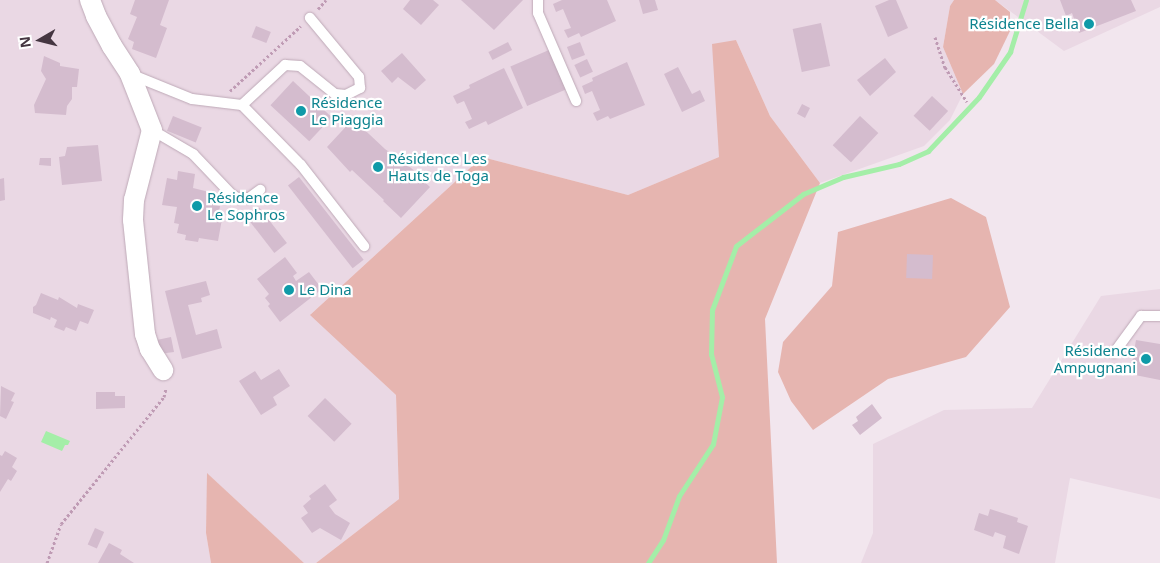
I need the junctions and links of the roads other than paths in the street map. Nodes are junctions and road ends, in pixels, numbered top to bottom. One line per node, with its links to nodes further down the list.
1 (90, 0): 4 (street)
2 (538, 0): 5 (lane)
3 (310, 18): 6 (lane)
4 (130, 74): 6 (lane); 7 (street)
5 (576, 101)
6 (242, 105): 9 (lane)
7 (152, 130): 8 (lane); 12 (street)
8 (260, 190)
9 (364, 246)
10 (1160, 316): 11 (lane)
11 (1114, 353)
12 (163, 370)

